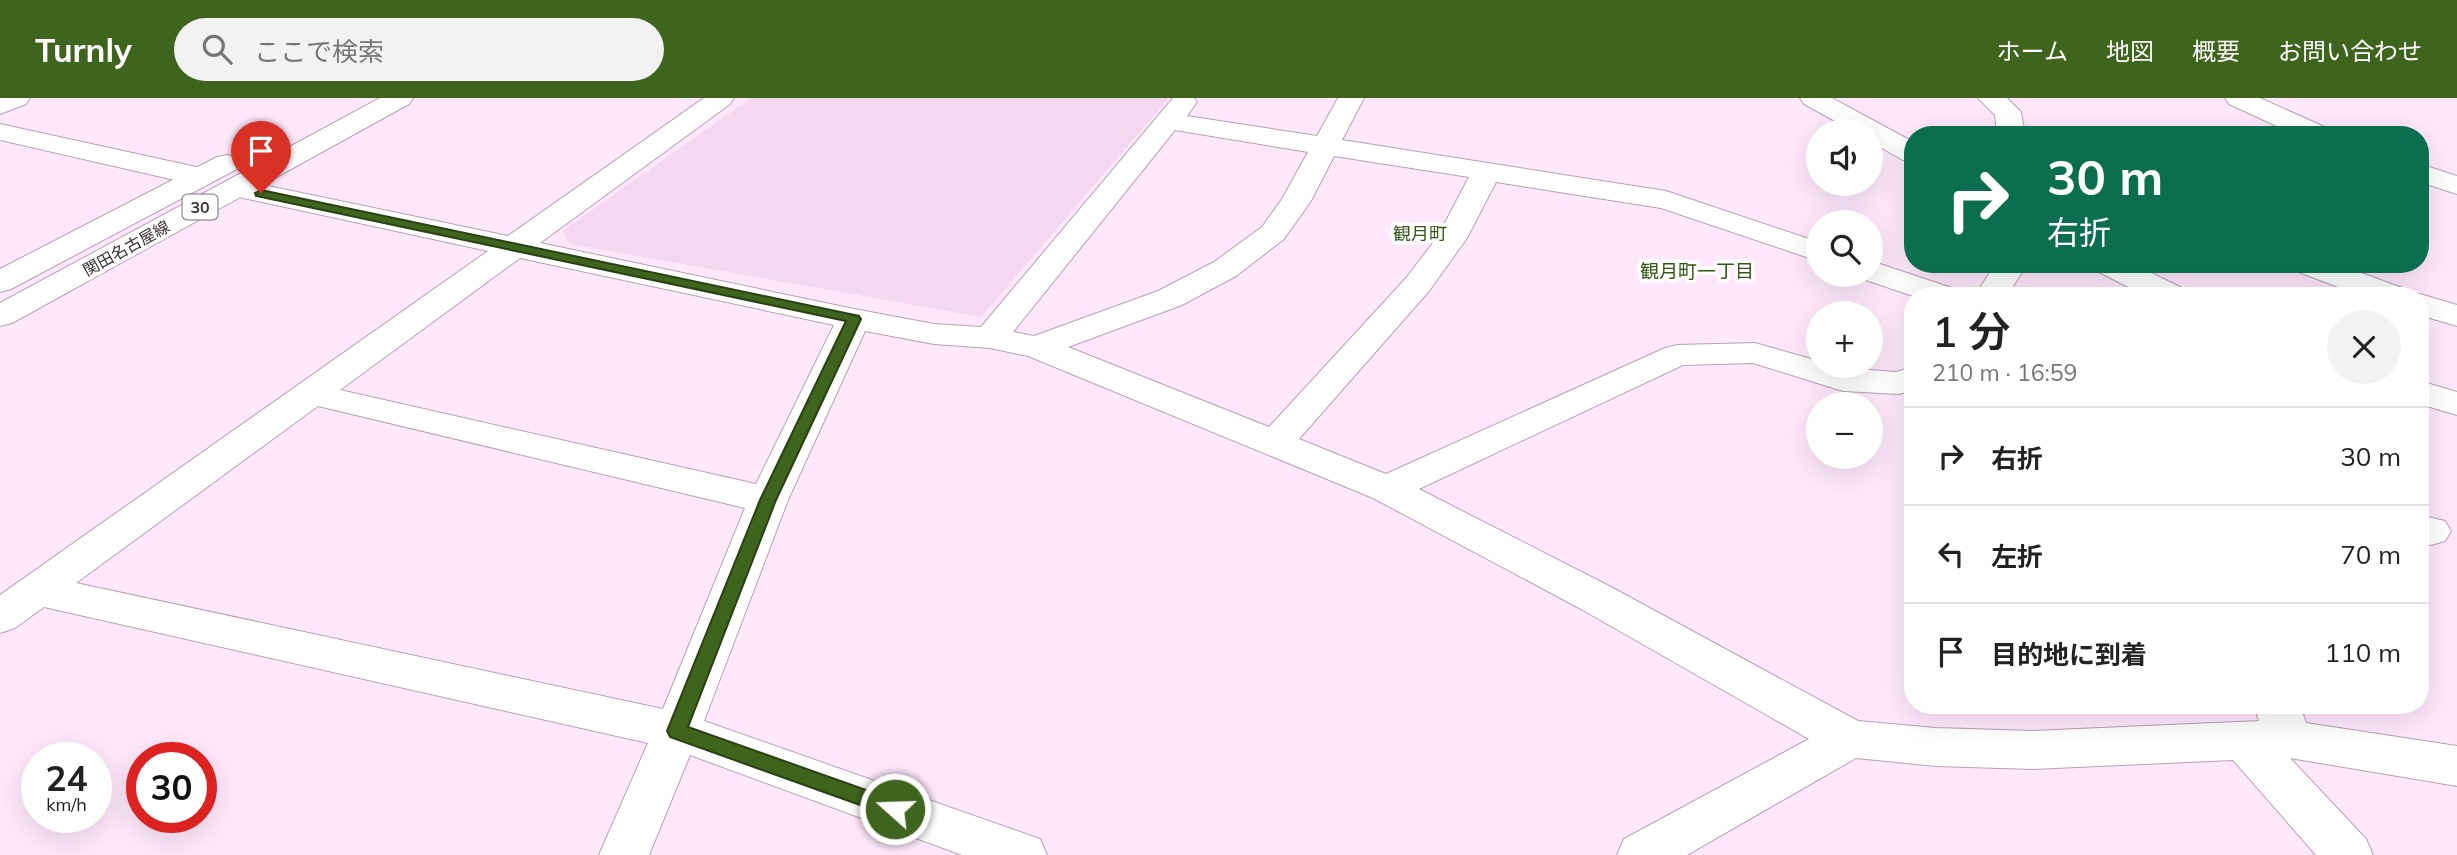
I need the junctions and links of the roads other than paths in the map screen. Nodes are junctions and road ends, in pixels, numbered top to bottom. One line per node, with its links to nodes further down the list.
1 (18, 98): 10 (street)
2 (351, 98): 19 (street, 関田名古屋線 / 30)
3 (400, 98): 21 (street, 関田名古屋線 / 30)
4 (721, 98): 22 (street)
5 (1187, 98): 11 (street)
6 (1351, 98): 15 (street)
7 (1813, 98): 16 (street)
8 (1991, 98): 12 (street)
9 (2238, 98): 13 (street)
10 (0, 106)
11 (1168, 121): 15 (street); 35 (street)
12 (2010, 126)
13 (2299, 126)
14 (0, 132): 19 (street)
15 (1323, 146): 17 (street); 36 (street)
16 (1904, 149)
17 (1487, 171): 23 (street); 41 (street)
18 (2429, 176): 20 (street)
19 (201, 177): 27 (street, 関田名古屋線 / 30)
20 (2457, 185)
21 (235, 188): 22 (street); 32 (street, 関田名古屋線 / 30)
22 (514, 247): 34 (street); 38 (street)
23 (1806, 248)
24 (2126, 273): 29 (street)
25 (2330, 273): 30 (street)
26 (1883, 275): 28 (street)
27 (0, 282)
28 (1917, 287)
29 (2154, 287)
30 (2369, 287)
31 (2429, 307): 33 (street)
32 (0, 316)
33 (2457, 316)
34 (854, 319): 35 (street); 43 (street)
35 (990, 338): 36 (street)
36 (1037, 347): 41 (street)
37 (1904, 381): 42 (street)
38 (312, 394): 43 (street); 44 (street)
39 (2429, 395): 40 (street)
40 (2457, 404)
41 (1275, 443): 42 (street)
42 (1387, 489): 48 (street)
43 (768, 500): 47 (street)
44 (37, 590): 45 (street); 47 (street)
45 (0, 617)
46 (2270, 728): 48 (street); 49 (street); 53 (street)
47 (677, 731): 50 (street); 51 (street)
48 (1850, 739): 52 (street)
49 (2457, 766)
50 (624, 855)
51 (1022, 855)
52 (1642, 855)
53 (2348, 855)

